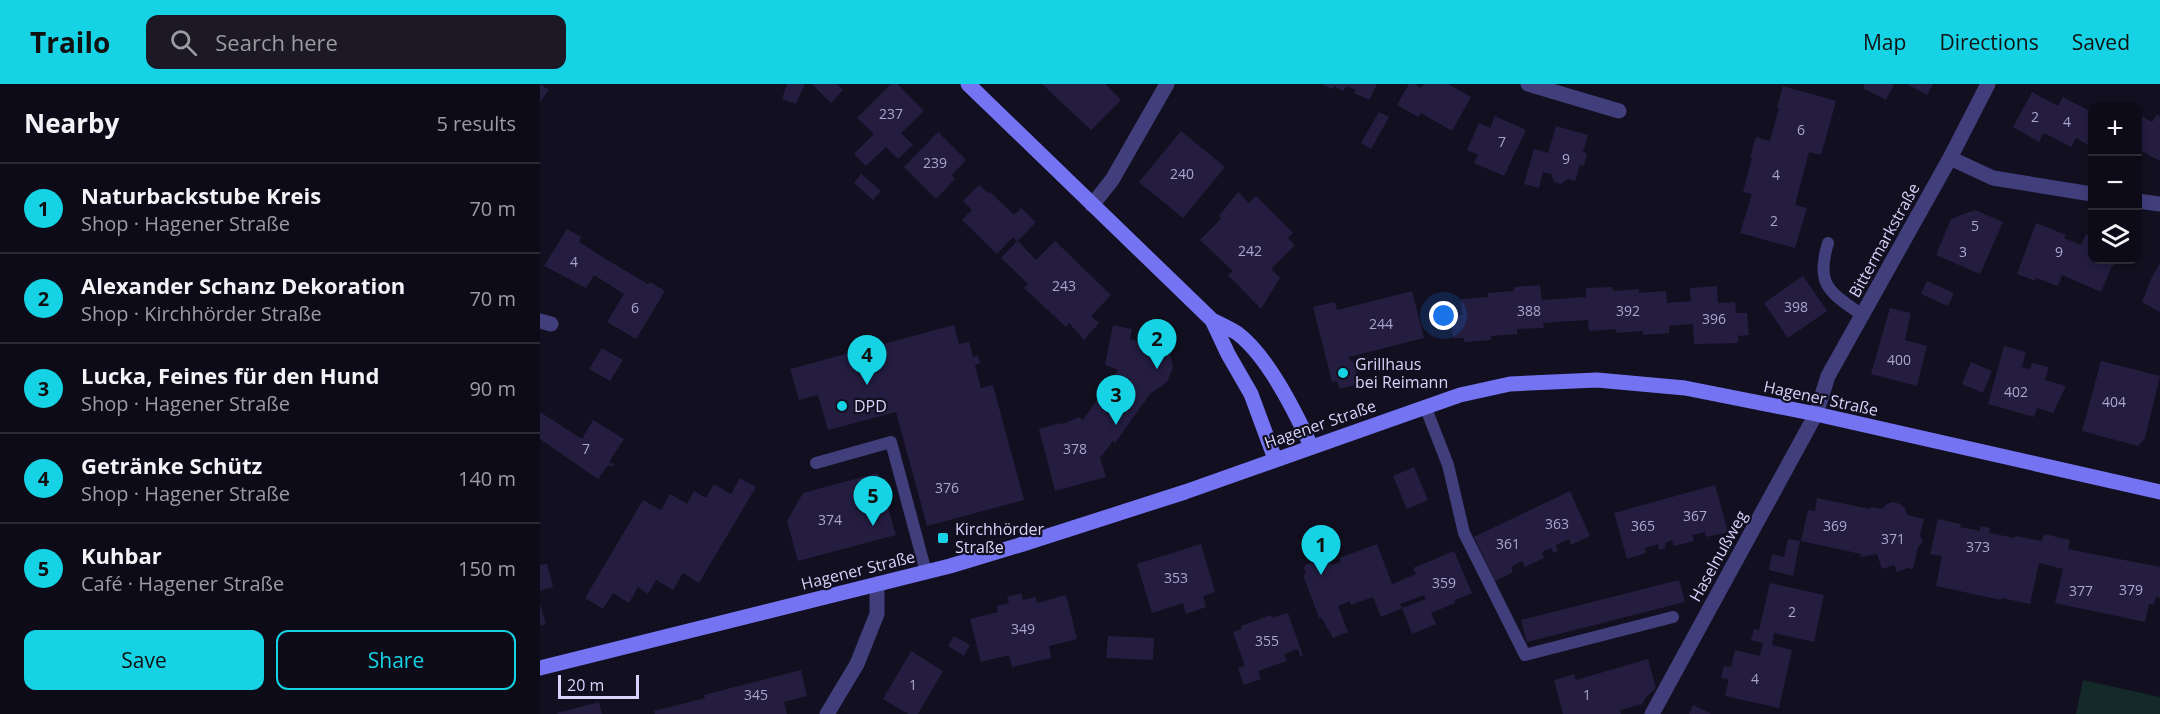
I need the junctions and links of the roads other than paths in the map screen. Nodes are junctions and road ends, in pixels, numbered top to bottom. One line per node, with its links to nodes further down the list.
1 (968, 84): 11 (main road)
2 (1167, 84): 11 (street)
3 (1528, 84): 5 (street)
4 (1988, 84): 7 (street, Bittermarkstraße)
5 (1576, 91): 6 (street)
6 (1619, 111)
7 (1950, 158): 8 (street); 13 (street, Bittermarkstraße)
8 (2088, 193)
9 (2142, 202): 10 (street)
10 (2160, 204)
11 (1092, 205): 14 (main road)
12 (1828, 243): 13 (lane)
13 (1862, 315): 16 (street, Bittermarkstraße)
14 (1212, 320): 17 (main road); 18 (main road)
15 (1425, 406): 16 (main road, Hagener Straße); 17 (main road, Hagener Straße); 23 (lane)
16 (1815, 414): 20 (main road, Hagener Straße); 26 (street, Haselnußweg)
17 (1311, 446): 18 (main road, Hagener Straße)
18 (1275, 459): 21 (main road, Hagener Straße)
19 (816, 463): 21 (lane)
20 (2160, 492)
21 (926, 572): 22 (main road, Hagener Straße)
22 (877, 584): 24 (main road, Hagener Straße); 25 (street)
23 (1673, 617)
24 (540, 668)
25 (827, 714)
26 (1652, 714)

